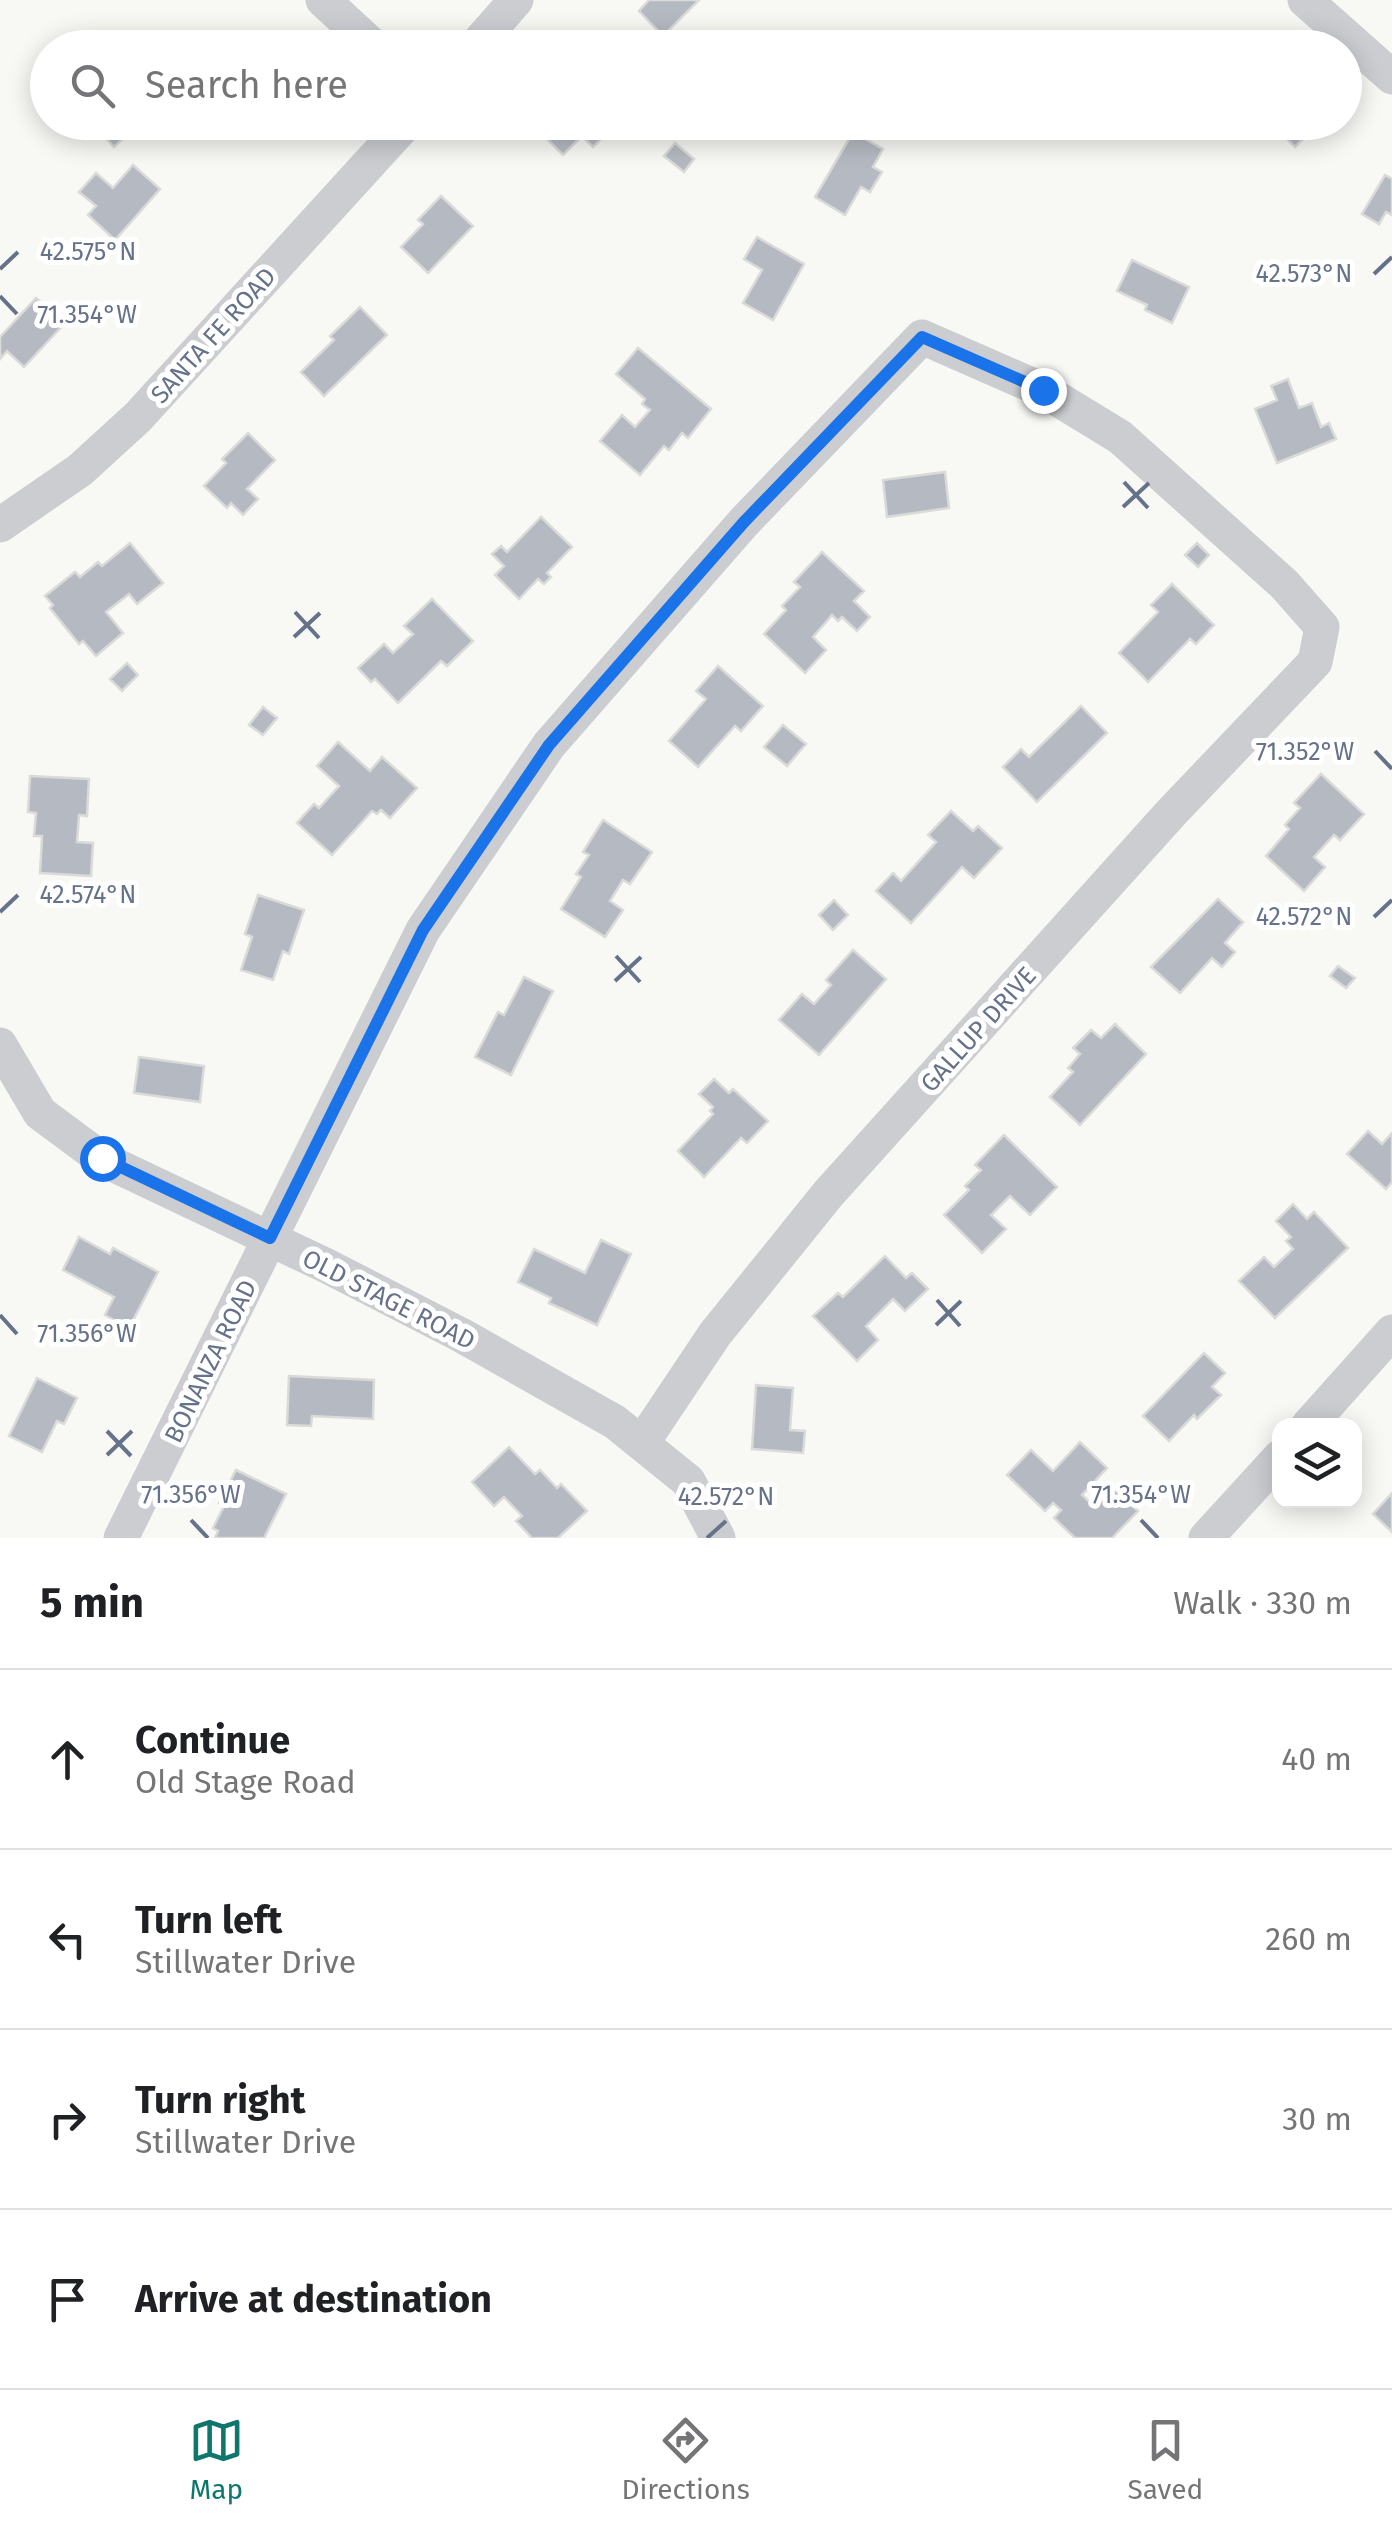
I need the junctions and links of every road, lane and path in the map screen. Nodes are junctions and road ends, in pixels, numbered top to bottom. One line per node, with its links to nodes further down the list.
1 (324, 0): 4 (street)
2 (516, 0): 5 (street)
3 (1305, 0): 6 (street)
4 (356, 30)
5 (490, 30)
6 (1339, 30)
7 (1362, 50): 8 (street)
8 (1392, 77)
9 (390, 140): 10 (street, SANTA FE ROAD)
10 (0, 525)
11 (1322, 627): 13 (street, BONANZA ROAD); 16 (street, GALLUP DRIVE)
12 (0, 1045): 13 (street, OLD STAGE ROAD)
13 (270, 1238): 16 (street, OLD STAGE ROAD); 18 (street, BONANZA ROAD)
14 (1392, 1332): 15 (street)
15 (1315, 1418)
16 (642, 1444): 19 (street, OLD STAGE ROAD)
17 (1272, 1466): 20 (street)
18 (121, 1538)
19 (718, 1538)
20 (1206, 1538)

